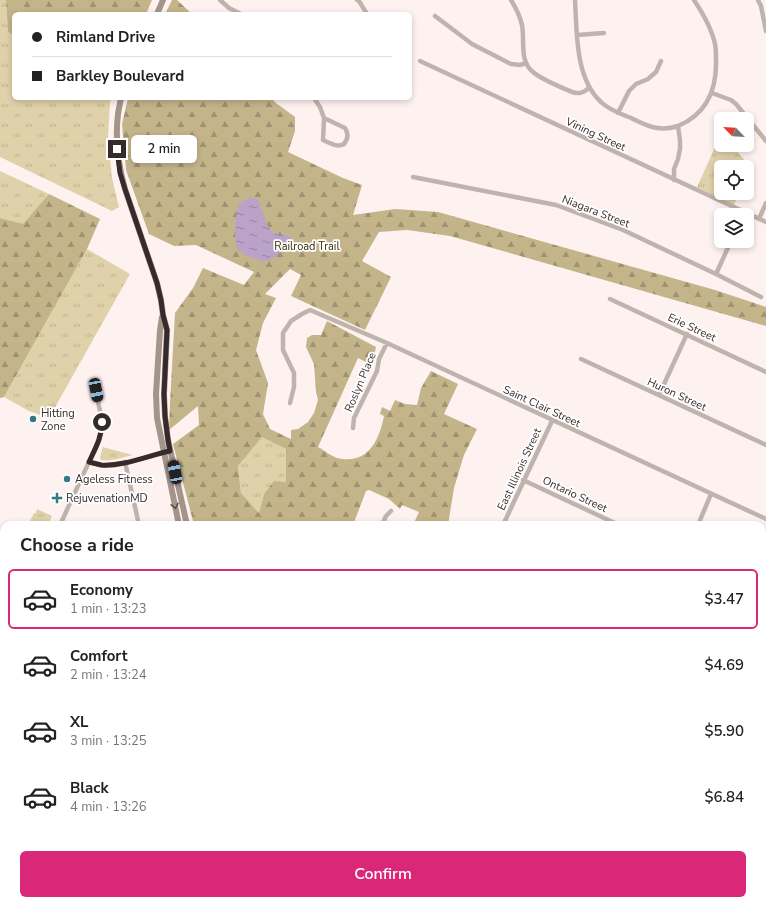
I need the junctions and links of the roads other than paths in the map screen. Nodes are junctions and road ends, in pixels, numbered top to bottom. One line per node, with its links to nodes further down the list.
1 (163, 0): 10 (main road)
2 (220, 0): 8 (street)
3 (357, 0): 12 (street)
4 (511, 0): 19 (street)
5 (575, 0): 16 (street)
6 (694, 0): 21 (street)
7 (758, 0): 9 (street)
8 (227, 2): 11 (street)
9 (764, 5): 14 (street)
10 (158, 12)
11 (236, 12)
12 (366, 12)
13 (435, 16): 19 (street)
14 (766, 32)
15 (604, 33): 16 (street)
16 (578, 35): 20 (street)
17 (420, 61): 29 (street, Vining Street)
18 (661, 61): 24 (street)
19 (526, 63): 20 (street)
20 (588, 87): 24 (street)
21 (712, 93): 26 (street); 27 (street)
22 (121, 100): 49 (main road)
23 (315, 100): 25 (street)
24 (618, 113): 26 (street)
25 (324, 118): 25 (street)
26 (678, 126): 29 (street)
27 (766, 141)
28 (413, 177): 36 (street, Niagara Street)
29 (674, 180): 31 (street, Vining Street)
30 (766, 203): 33 (street)
31 (732, 208)
32 (754, 217): 33 (street, Vining Street)
33 (759, 219): 34 (street, Vining Street)
34 (766, 222)
35 (728, 248): 36 (street)
36 (716, 274): 37 (street, Niagara Street)
37 (761, 297)
38 (610, 299): 39 (street, Erie Street)
39 (687, 334): 42 (street, Erie Street); 44 (street)
40 (387, 343): 45 (street, Saint Clair Street); 46 (street, Saint Clair Street); 47 (street, Roslyn Place)
41 (581, 359): 44 (street, Huron Street)
42 (766, 372)
43 (96, 383): 50 (street)
44 (659, 395): 48 (street, Huron Street)
45 (290, 403)
46 (552, 420): 52 (street, East Illinois Street); 53 (street, Saint Clair Street)
47 (353, 428)
48 (766, 445)
49 (167, 452): 51 (street); 58 (main road, one-way to 58); 59 (main road)
50 (89, 462): 51 (street); 56 (street)
51 (125, 462): 57 (street)
52 (523, 480): 61 (street, East Illinois Street); 62 (street, Ontario Street)
53 (711, 494): 55 (street, Saint Clair Street); 63 (street)
54 (391, 511): 60 (street)
55 (766, 520)
56 (62, 521)
57 (138, 521)
58 (178, 521)
59 (186, 521)
60 (384, 521)
61 (505, 521)
62 (610, 521)
63 (700, 521)

